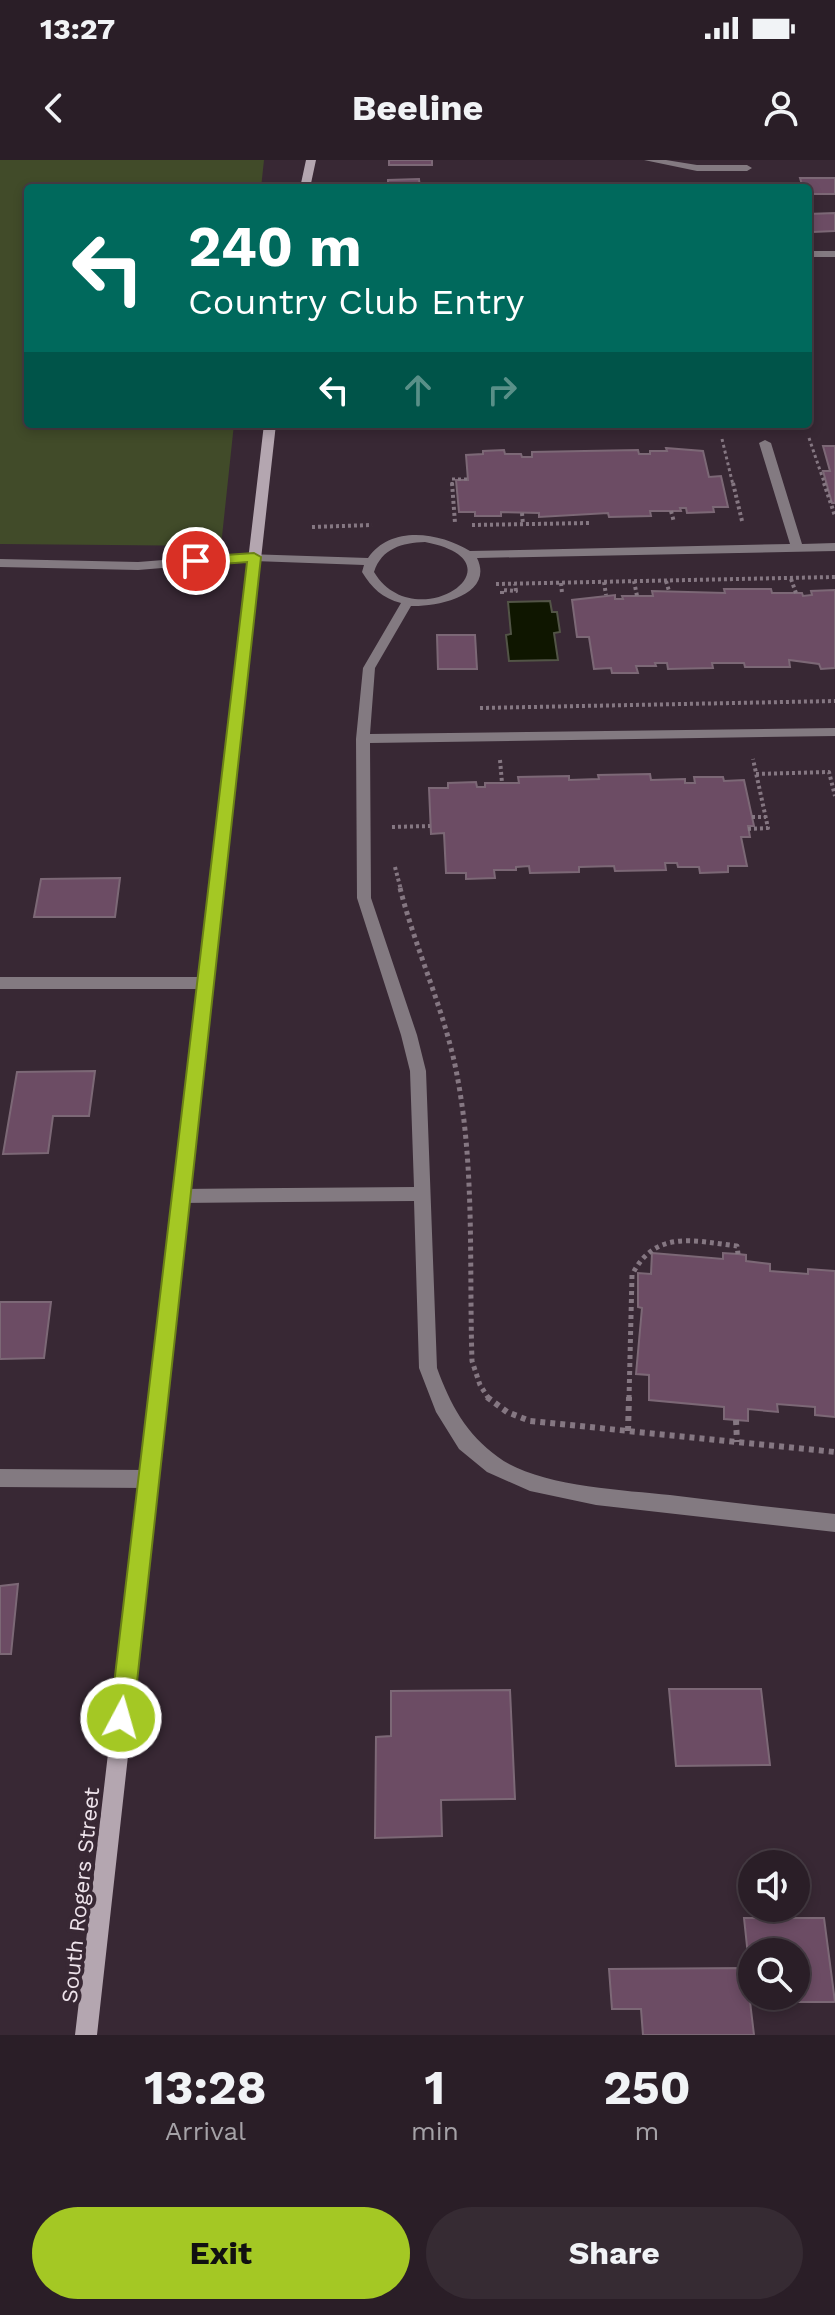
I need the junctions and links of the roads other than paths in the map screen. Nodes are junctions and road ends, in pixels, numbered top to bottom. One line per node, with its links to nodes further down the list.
1 (311, 160): 4 (street)
2 (649, 160): 3 (street)
3 (747, 168)
4 (306, 184)
5 (812, 254): 6 (street)
6 (835, 254)
7 (270, 428): 12 (street, South Rogers Street)
8 (765, 443): 10 (street)
9 (835, 547): 10 (street)
10 (797, 548): 11 (street)
11 (469, 555): 13 (street); 15 (street)
12 (254, 557): 13 (street); 14 (street); 19 (street, South Rogers Street)
13 (370, 562): 15 (street)
14 (0, 563)
15 (408, 601): 17 (street)
16 (835, 732): 17 (street)
17 (363, 739): 20 (street)
18 (0, 983): 19 (street)
19 (204, 983): 21 (street, South Rogers Street)
20 (424, 1194): 21 (street); 24 (street)
21 (180, 1196): 23 (street, South Rogers Street)
22 (0, 1478): 23 (street)
23 (148, 1479): 25 (street, South Rogers Street)
24 (835, 1523)
25 (86, 2035)

